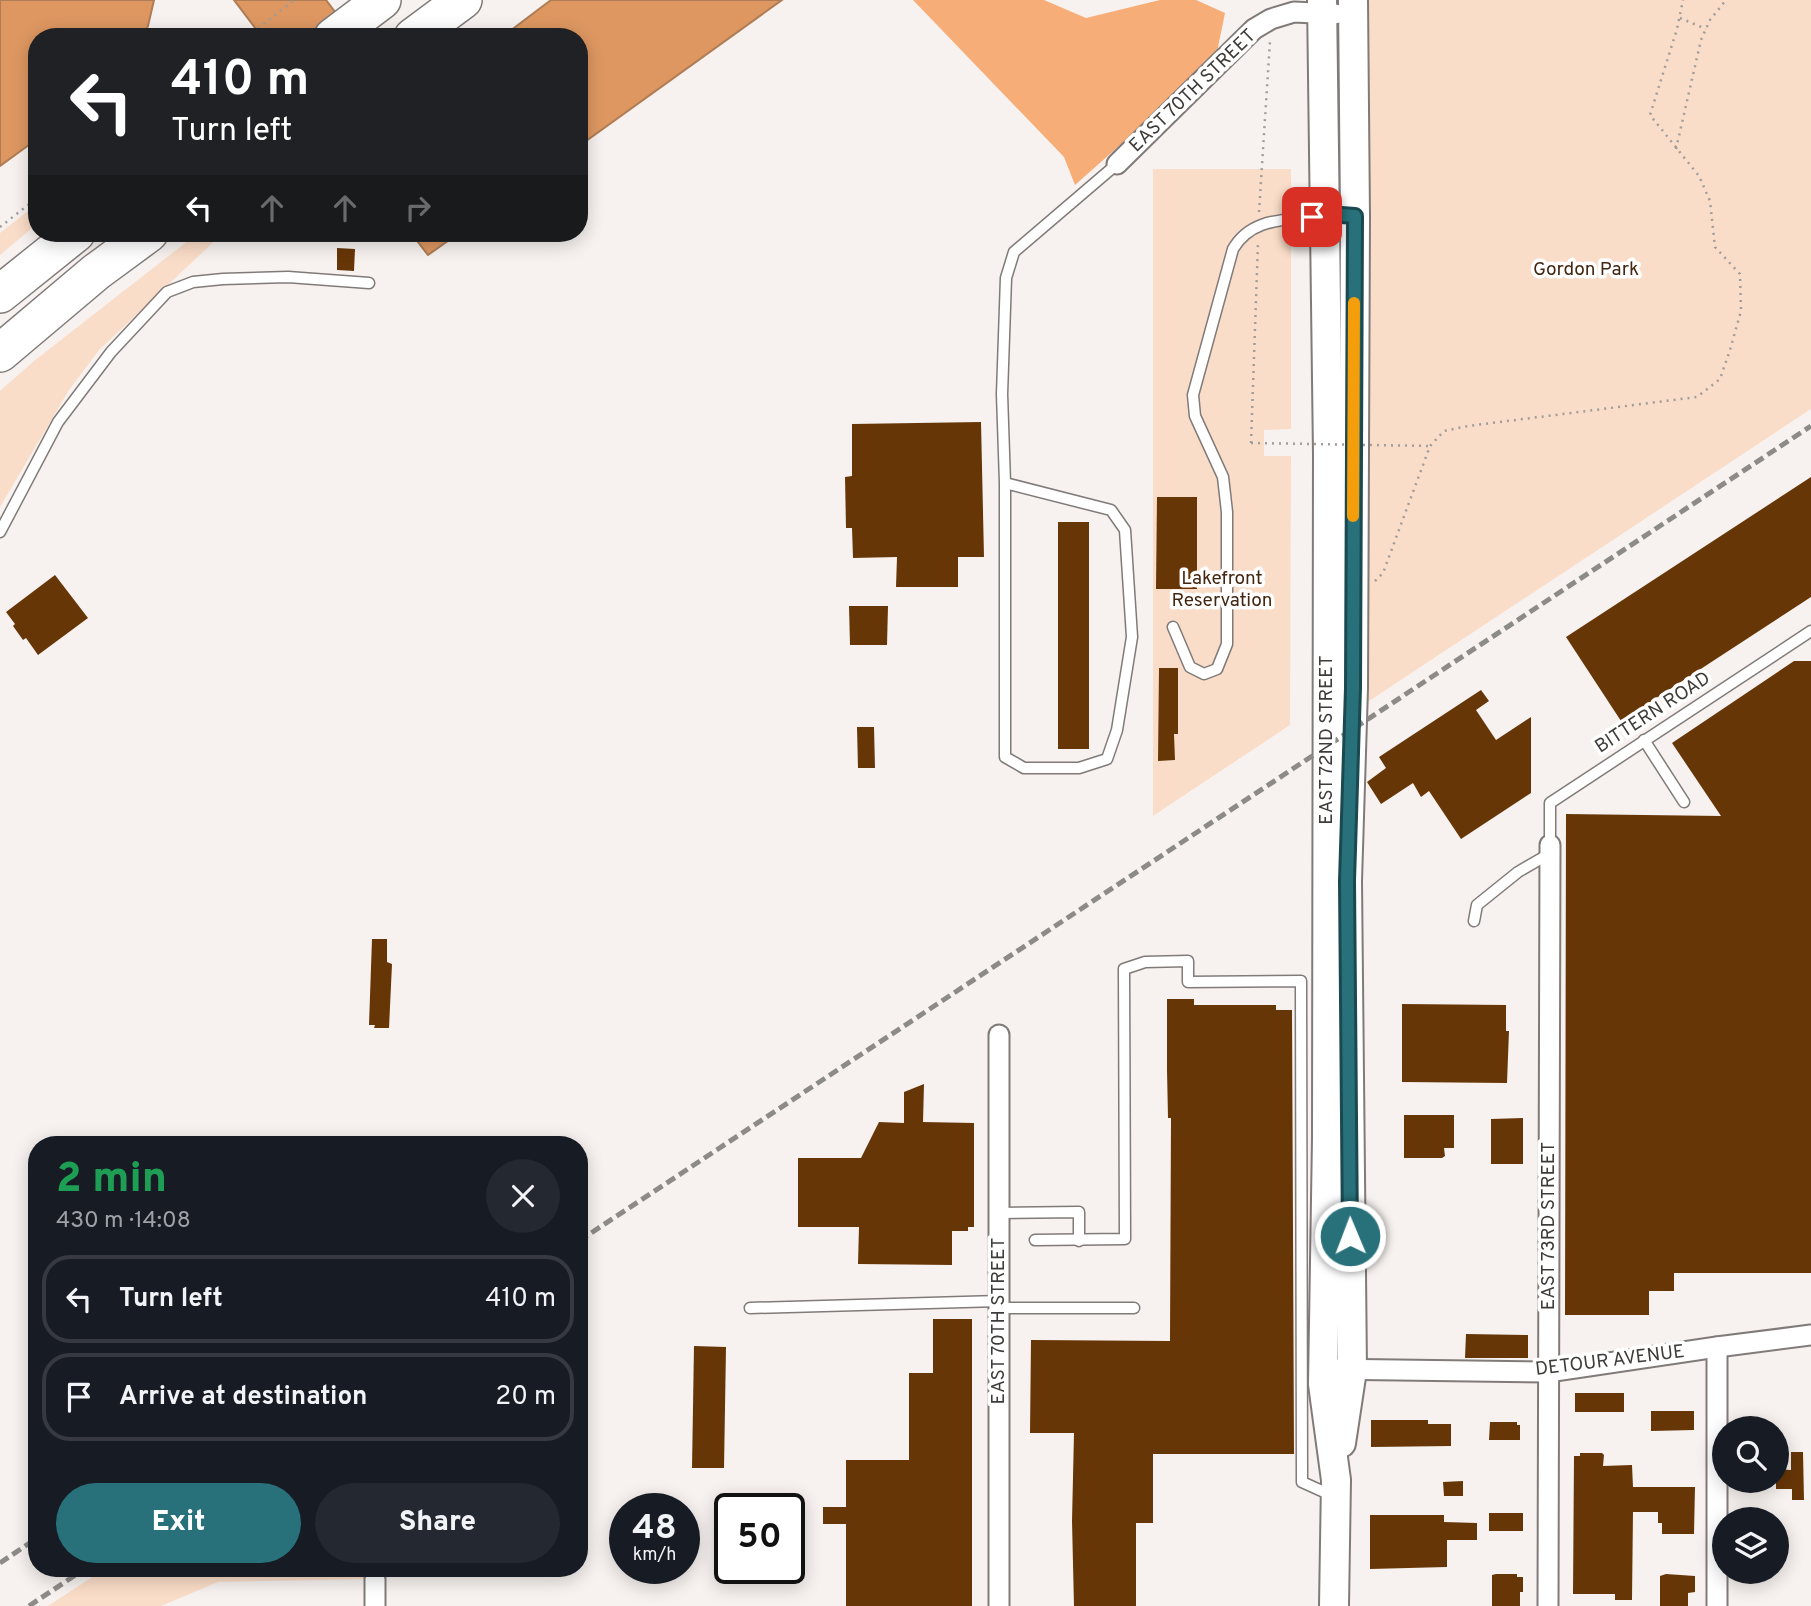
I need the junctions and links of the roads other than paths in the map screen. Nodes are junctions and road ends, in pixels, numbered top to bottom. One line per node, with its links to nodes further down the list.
1 (463, 0): 6 (highway)
2 (380, 2): 5 (highway)
3 (1322, 7): 4 (street, EAST 70TH STREET); 7 (street, EAST 70TH STREET); 8 (main road, EAST 72ND STREET)
4 (1353, 7): 9 (main road, EAST 72ND STREET)
5 (345, 28)
6 (425, 28)
7 (1117, 164): 15 (lane)
8 (1327, 214): 9 (main road); 17 (lane); 32 (main road, EAST 72ND STREET)
9 (1355, 216): 33 (main road, EAST 72ND STREET)
10 (65, 242): 13 (highway)
11 (137, 242): 14 (highway)
12 (369, 283): 16 (lane)
13 (0, 295)
14 (0, 353)
15 (1005, 483): 15 (lane)
16 (0, 531)
17 (1172, 627)
18 (1811, 631): 19 (lane, BITTERN ROAD)
19 (1644, 740): 20 (lane); 21 (lane, BITTERN ROAD)
20 (1684, 802)
21 (1550, 850): 22 (lane); 34 (street, EAST 73RD STREET)
22 (1474, 921)
23 (999, 1035): 24 (street, EAST 70TH STREET)
24 (999, 1213): 26 (lane); 27 (street, EAST 70TH STREET)
25 (1035, 1240): 26 (lane)
26 (1079, 1241): 35 (lane)
27 (999, 1305): 28 (lane); 29 (lane); 38 (street, EAST 70TH STREET)
28 (750, 1308)
29 (1134, 1308)
30 (1811, 1335): 31 (street, DETOUR AVENUE)
31 (1717, 1346): 34 (street, DETOUR AVENUE); 41 (street)
32 (1324, 1369): 33 (street, DETOUR AVENUE); 35 (main road, EAST 72ND STREET)
33 (1352, 1370): 34 (street, DETOUR AVENUE); 35 (main road, EAST 72ND STREET)
34 (1548, 1372): 40 (street, EAST 73RD STREET)
35 (1336, 1489): 39 (main road, EAST 72ND STREET)
36 (374, 1579): 37 (street)
37 (375, 1606)
38 (999, 1606)
39 (1334, 1606)
40 (1548, 1606)
41 (1717, 1606)

